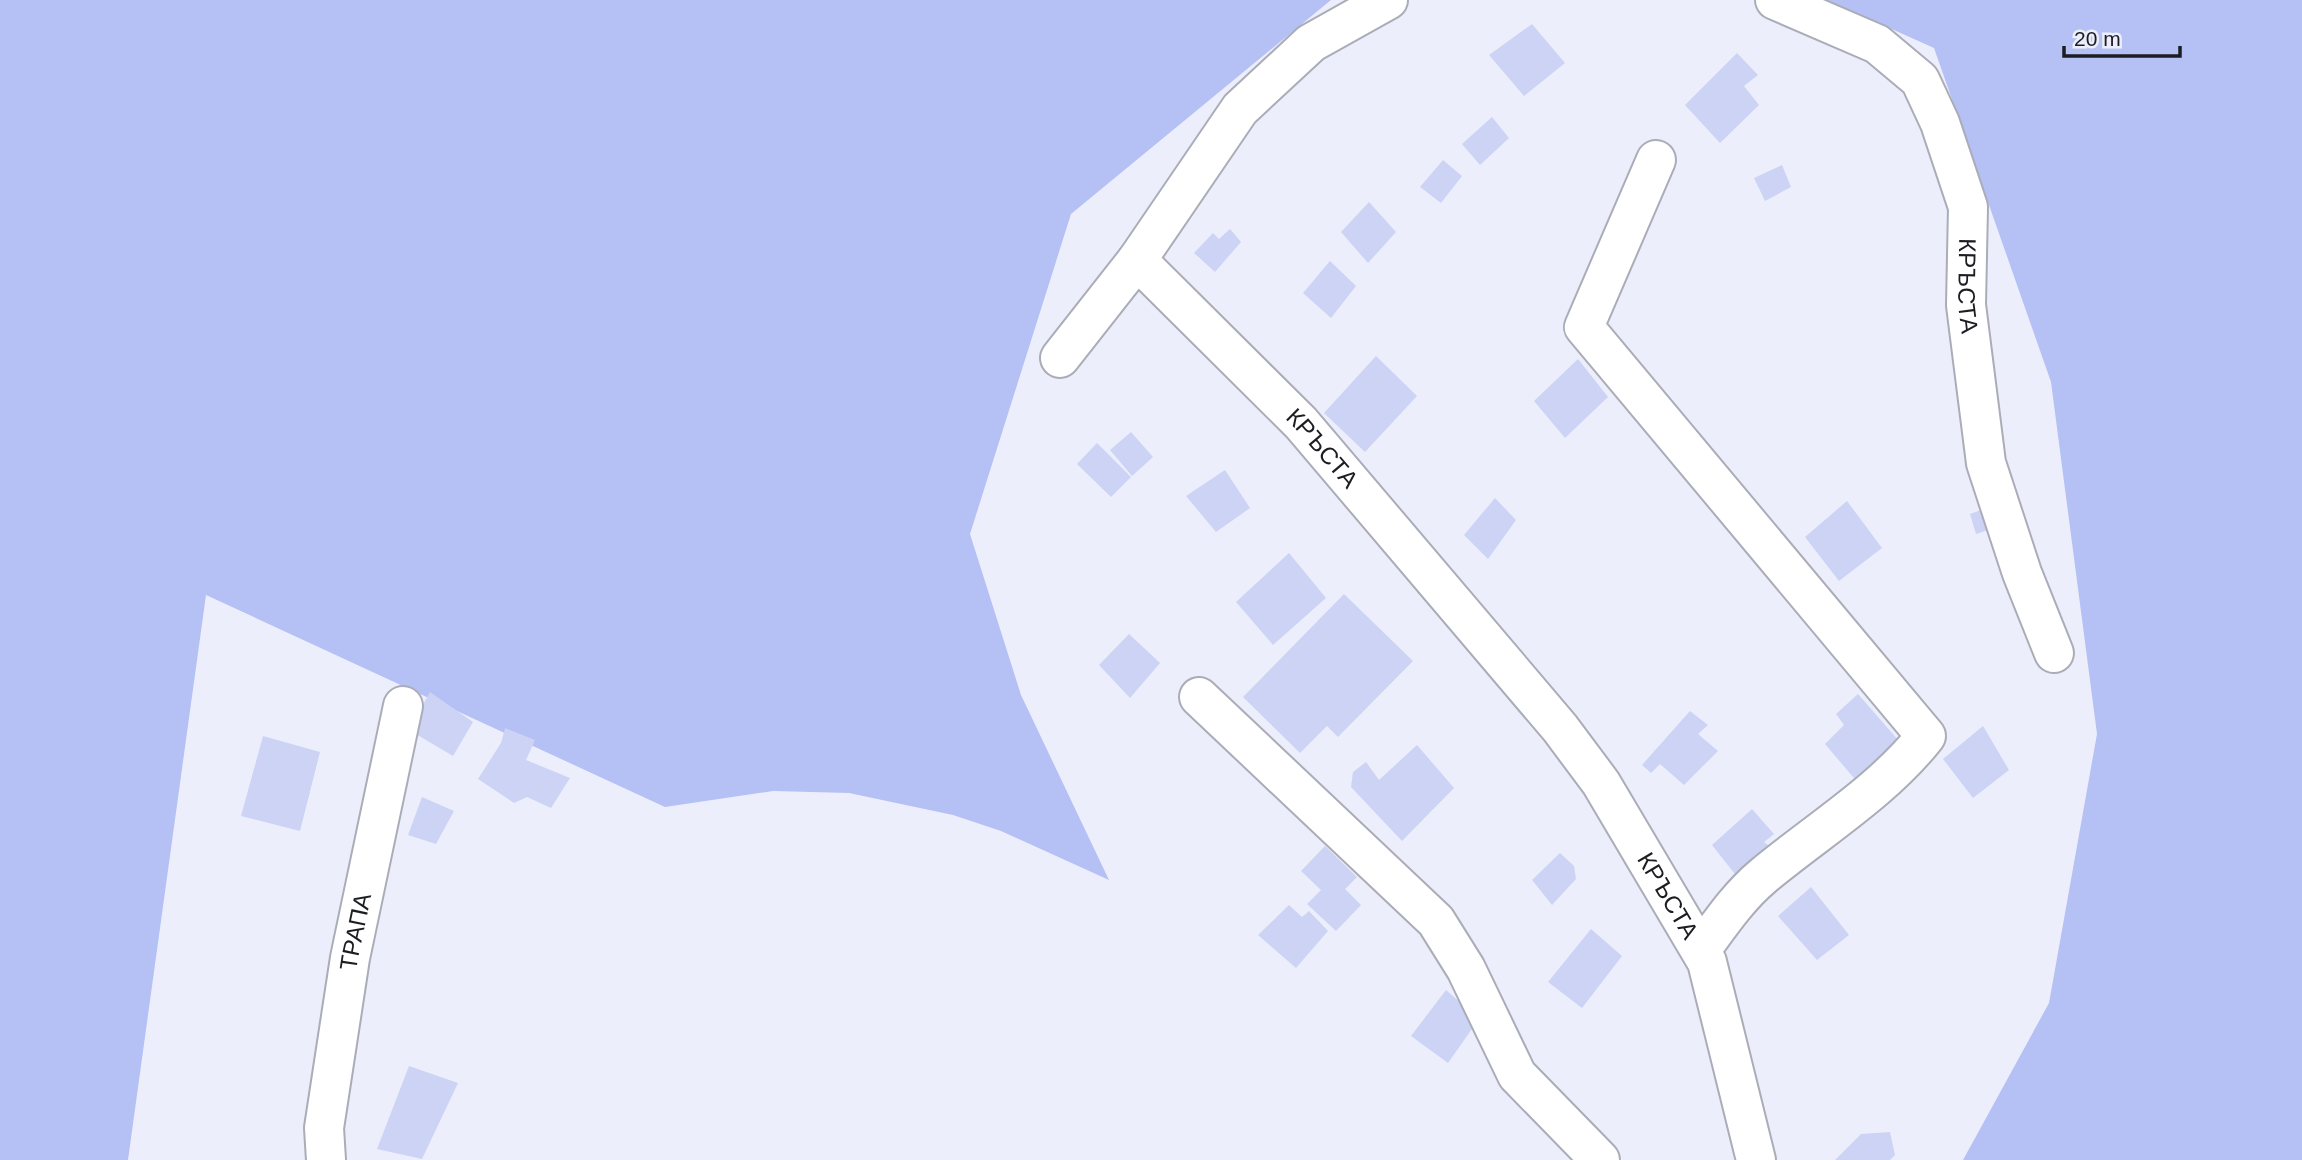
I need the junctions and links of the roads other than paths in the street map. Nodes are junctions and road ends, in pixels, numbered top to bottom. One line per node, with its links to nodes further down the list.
1 (1388, 0): 4 (street)
2 (1775, 0): 6 (street, КРЪСТА)
3 (1656, 160): 9 (street, КРЪСТА)
4 (1138, 260): 5 (street); 9 (street, КРЪСТА)
5 (1060, 358)
6 (2054, 653)
7 (1199, 697): 11 (street)
8 (403, 706): 10 (street, ТРАПА)
9 (1701, 950): 12 (street, КРЪСТА)
10 (326, 1160)
11 (1600, 1160)
12 (1756, 1160)

